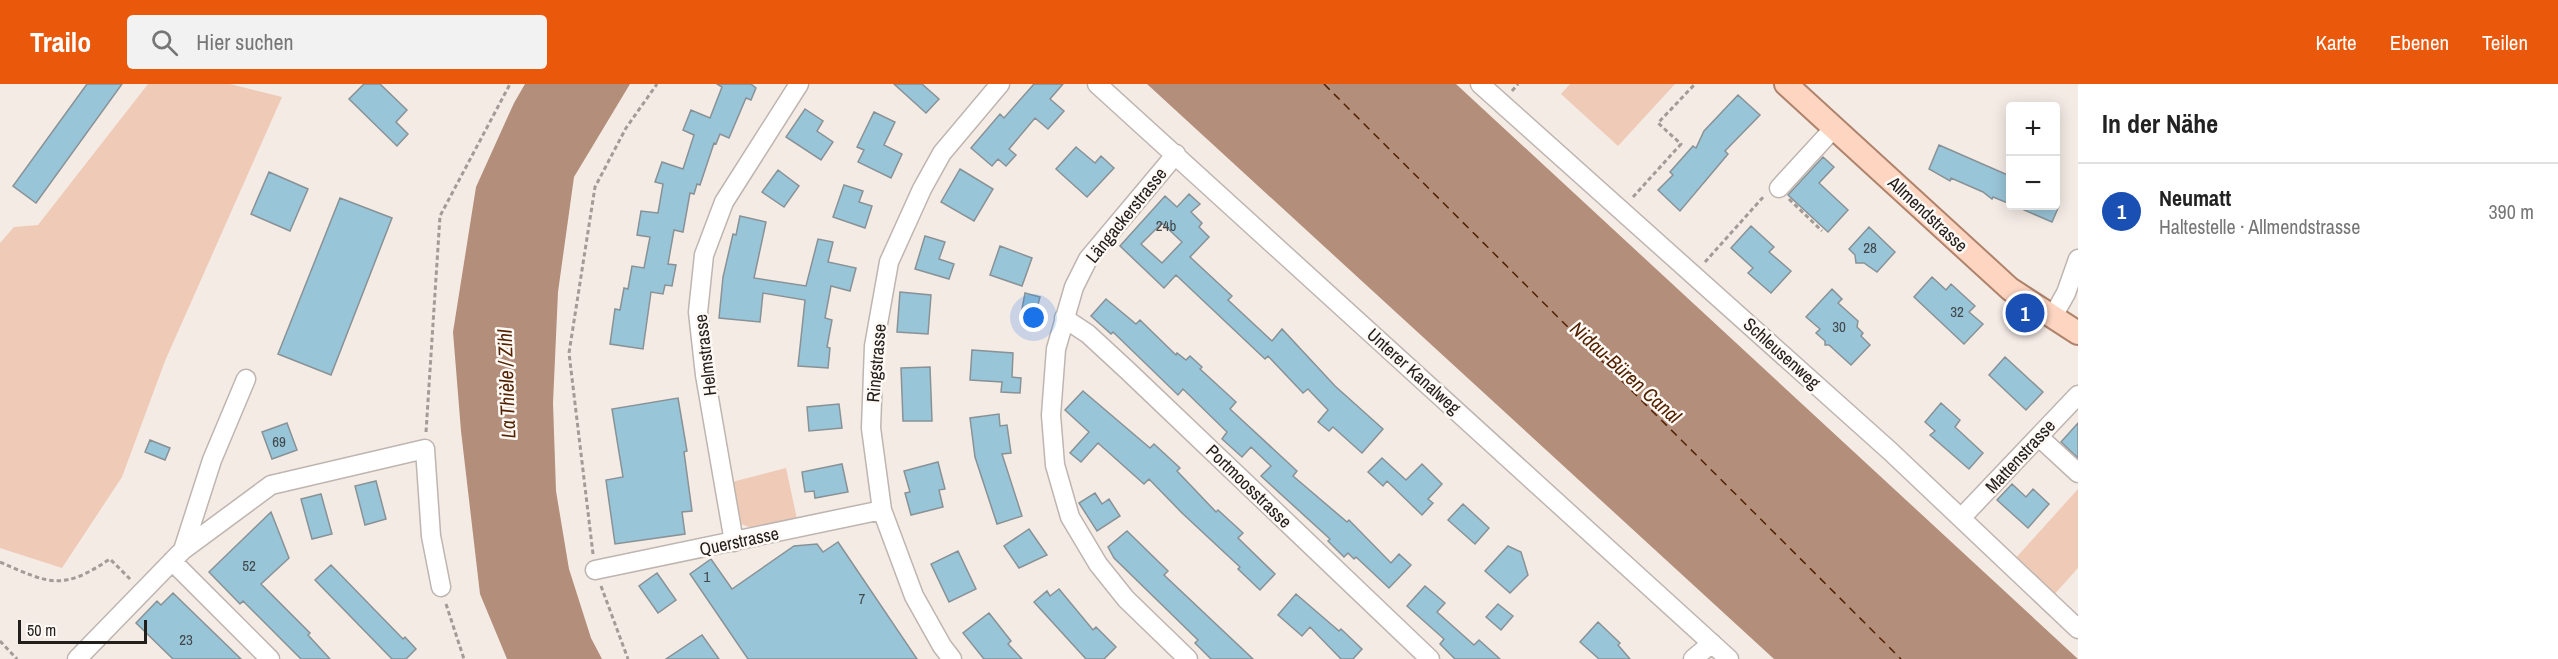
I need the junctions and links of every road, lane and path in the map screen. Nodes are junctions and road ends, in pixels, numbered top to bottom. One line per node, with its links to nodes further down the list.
1 (510, 84): 22 (path)
2 (657, 84): 29 (path)
3 (799, 84): 26 (street, Helmstrasse)
4 (1000, 84): 24 (street, Ringstrasse)
5 (1097, 84): 10 (street, Unterer Kanalweg)
6 (1480, 84): 12 (street, Schleusenweg)
7 (1695, 84): 12 (path)
8 (1786, 84): 9 (main road, Allmendstrasse)
9 (1834, 128): 11 (street); 17 (main road, Allmendstrasse)
10 (1176, 154): 16 (street, Längackerstrasse); 34 (street, Unterer Kanalweg)
11 (1779, 188): 13 (path); 15 (path)
12 (1621, 209): 15 (street, Schleusenweg)
13 (1822, 231)
14 (2078, 259): 17 (street)
15 (1694, 274): 25 (street, Schleusenweg)
16 (1064, 318): 41 (street, Längackerstrasse); 42 (street, Portmoosstrasse)
17 (2052, 318): 18 (main road, Allmendstrasse)
18 (2078, 333)
19 (246, 379): 27 (street)
20 (2078, 395): 21 (street, Mattenstrasse)
21 (2039, 438): 23 (street); 25 (street, Mattenstrasse)
22 (425, 449): 27 (street); 30 (street)
23 (2078, 473)
24 (882, 510): 26 (street, Querstrasse); 40 (street, Ringstrasse)
25 (1962, 517): 32 (street, Schleusenweg)
26 (734, 542): 29 (street, Querstrasse)
27 (178, 556): 31 (street); 37 (street)
28 (0, 562): 31 (path)
29 (595, 570): 39 (path)
30 (441, 587): 38 (path)
31 (142, 592): 36 (street)
32 (2078, 629)
33 (0, 641): 35 (path)
34 (1712, 643): 43 (street); 44 (street, Unterer Kanalweg)
35 (17, 659)
36 (77, 659)
37 (270, 659)
38 (464, 659)
39 (628, 659)
40 (952, 659)
41 (1188, 659)
42 (1430, 659)
43 (1693, 659)
44 (1729, 659)

